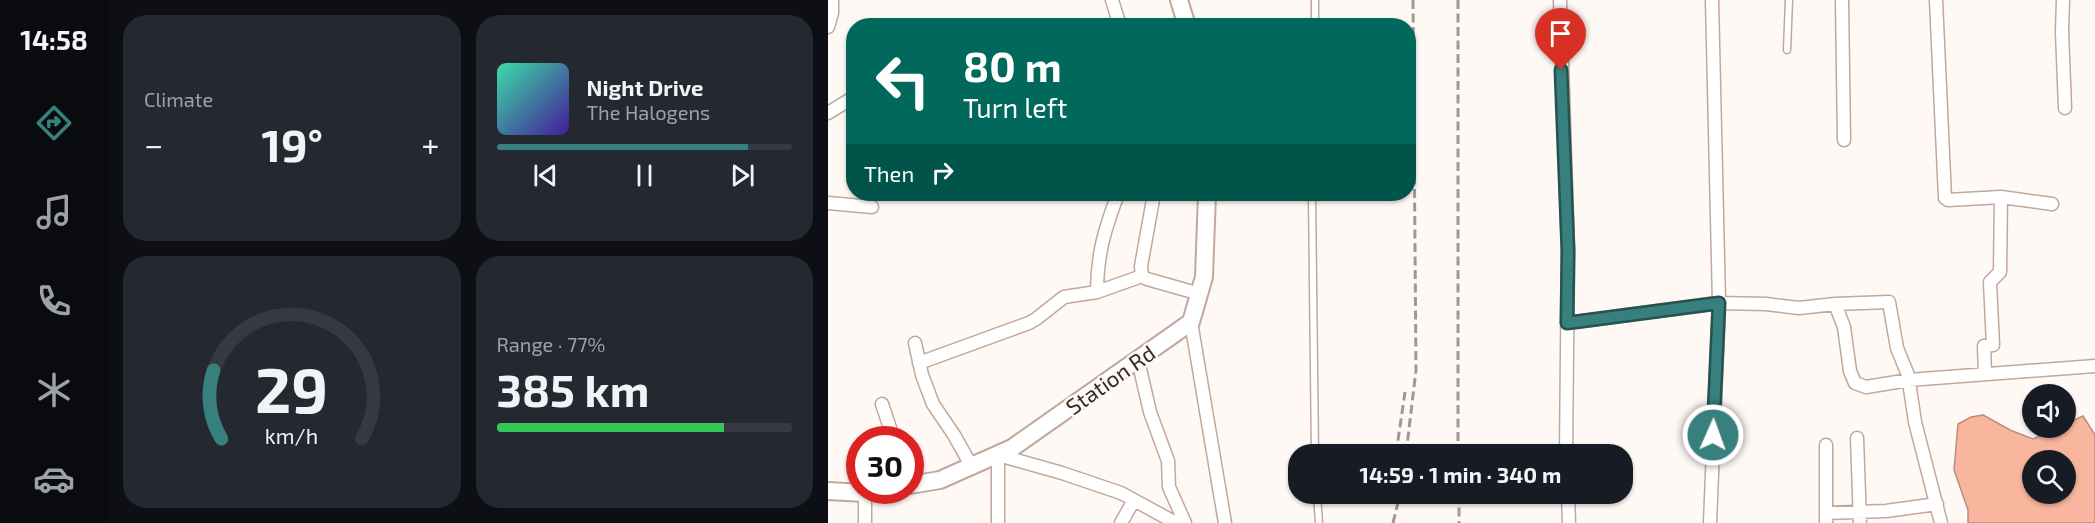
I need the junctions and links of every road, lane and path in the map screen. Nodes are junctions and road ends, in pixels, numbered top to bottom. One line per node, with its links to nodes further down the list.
1 (832, 0): 14 (street)
2 (1112, 0): 11 (street)
3 (1179, 0): 12 (street)
4 (1315, 0): 13 (lane)
5 (1560, 0): 34 (street)
6 (1712, 0): 31 (street)
7 (1789, 0): 15 (lane)
8 (1842, 0): 19 (street)
9 (1936, 0): 20 (street)
10 (2063, 0): 17 (street)
11 (1118, 18)
12 (1185, 18)
13 (1315, 18)
14 (828, 27)
15 (1787, 50)
16 (846, 102): 18 (street)
17 (2065, 108)
18 (828, 113)
19 (1844, 140)
20 (2001, 197): 26 (street); 39 (street)
21 (1116, 201): 29 (street)
22 (1153, 201): 28 (street)
23 (1207, 201): 30 (street)
24 (1312, 201): 44 (lane)
25 (828, 203): 27 (street)
26 (2052, 204)
27 (873, 207)
28 (1142, 276): 29 (street); 30 (street)
29 (1097, 292): 37 (street)
30 (1200, 294): 33 (street)
31 (1719, 303): 32 (street); 34 (street); 67 (street)
32 (1835, 304): 40 (street); 40 (street)
33 (1191, 322): 36 (street, Station Rd); 64 (street)
34 (1567, 323): 45 (street)
35 (915, 343): 37 (street)
36 (1138, 360): 47 (street, Station Rd); 63 (street)
37 (919, 363): 48 (street)
38 (2095, 366): 39 (street)
39 (1985, 374): 40 (street)
40 (1909, 380): 56 (street)
41 (882, 404): 42 (street)
42 (889, 426)
43 (1857, 438): 58 (street)
44 (1315, 444)
45 (1566, 444)
46 (1826, 445): 57 (street)
47 (998, 455): 48 (street, Station Rd); 52 (street); 60 (street)
48 (972, 466): 49 (street, Station Rd)
49 (924, 483)
50 (828, 491): 51 (street)
51 (846, 491)
52 (1134, 500): 61 (street); 62 (street)
53 (868, 504): 59 (street)
54 (1318, 504): 65 (lane)
55 (1568, 504): 66 (street)
56 (1937, 504): 58 (street); 68 (street)
57 (1826, 518): 58 (street)
58 (1859, 518)
59 (865, 523)
60 (998, 523)
61 (1121, 523)
62 (1176, 523)
63 (1185, 523)
64 (1225, 523)
65 (1319, 523)
66 (1569, 523)
67 (1710, 523)
68 (1941, 523)

